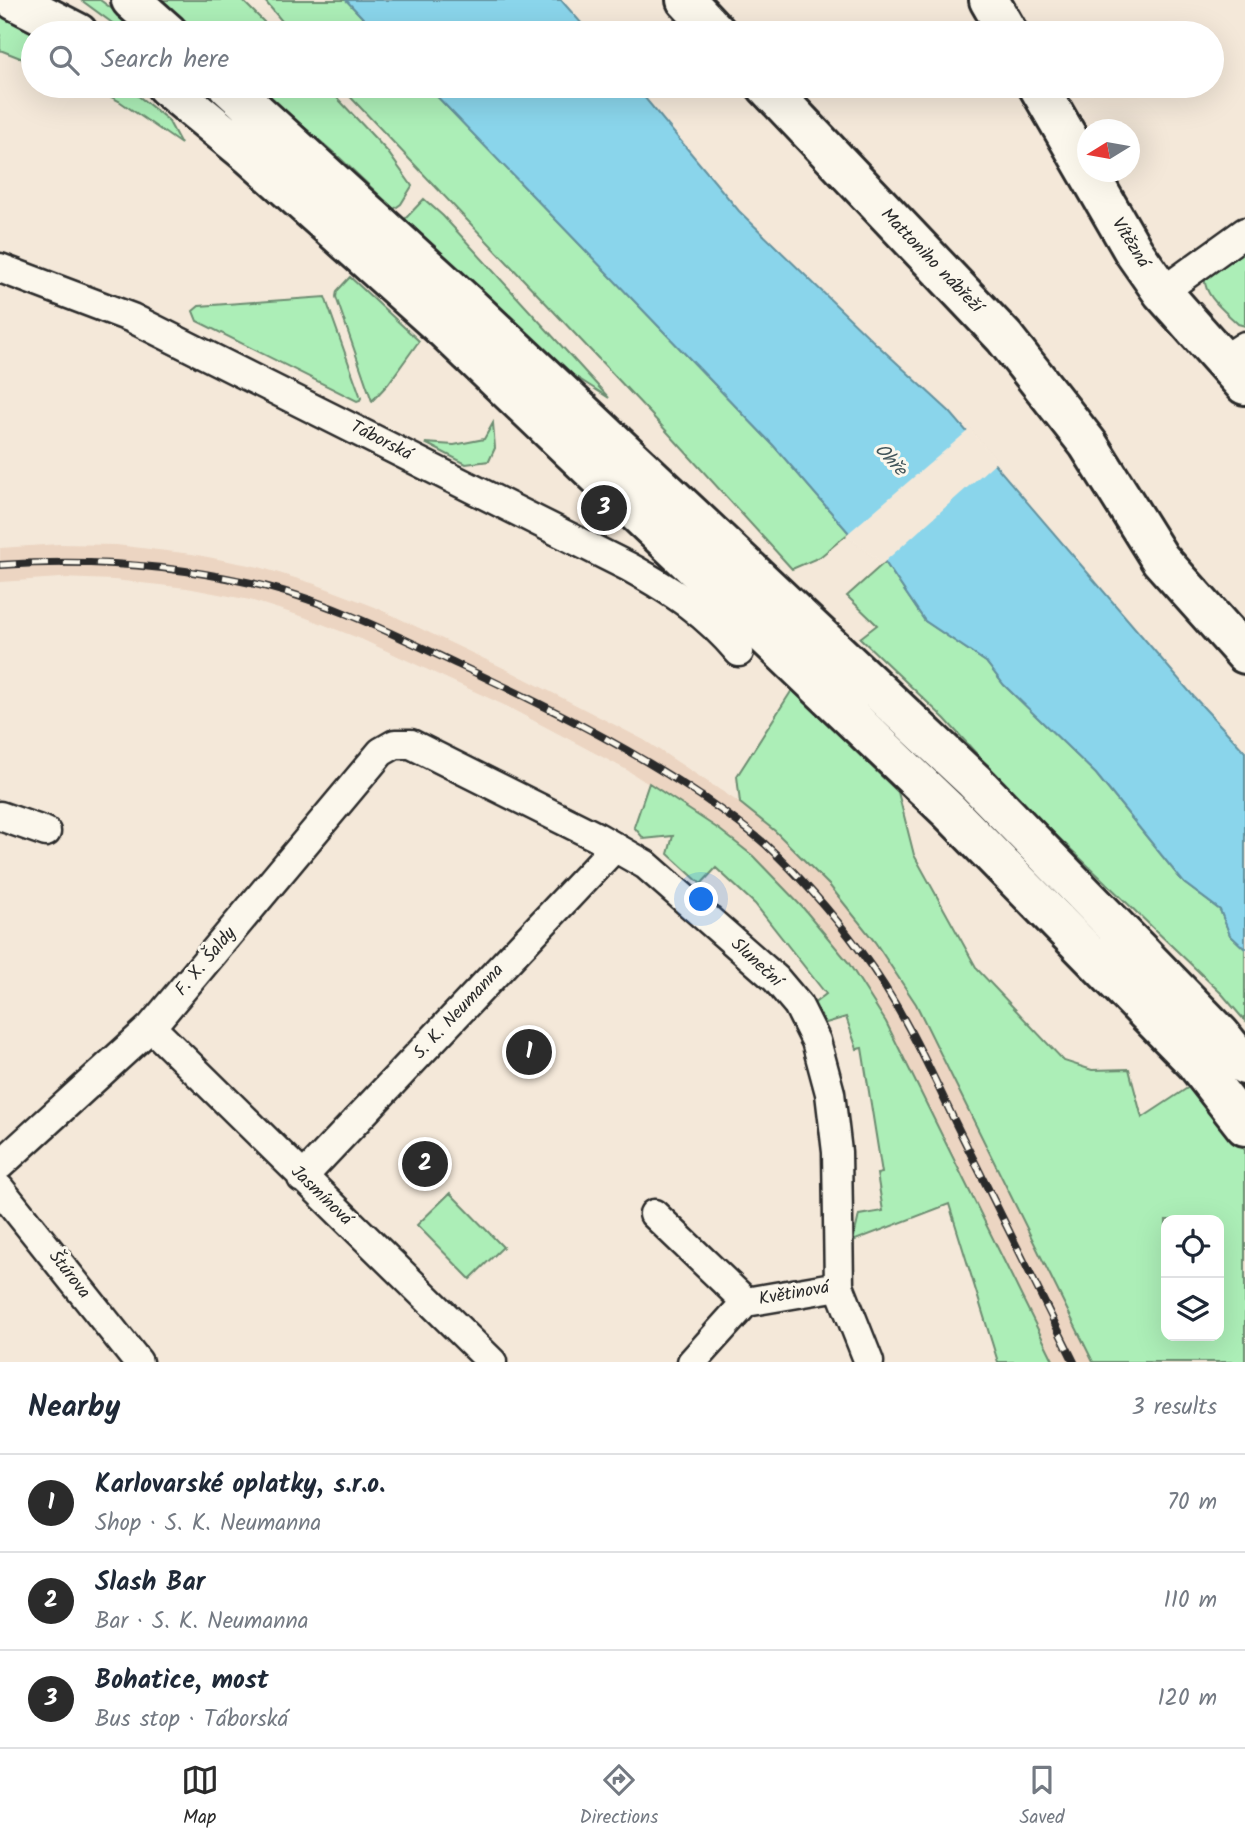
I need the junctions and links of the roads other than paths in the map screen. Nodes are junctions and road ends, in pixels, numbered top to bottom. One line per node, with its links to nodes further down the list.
1 (13, 0): 6 (main road)
2 (58, 0): 7 (main road)
3 (131, 0): 8 (main road)
4 (686, 0): 9 (main road)
5 (989, 0): 10 (main road)
6 (54, 21)
7 (85, 21)
8 (155, 21)
9 (706, 21)
10 (1001, 21)
11 (181, 98): 27 (main road)
12 (241, 98): 26 (main road)
13 (777, 98): 20 (main road, Mattoniho nábřeží)
14 (1045, 98): 17 (main road, Vítězná)
15 (1245, 232): 17 (street)
16 (0, 268): 19 (street, Táborská)
17 (1162, 292): 18 (main road, Vítězná)
18 (1237, 364)
19 (739, 652)
20 (1245, 654)
21 (395, 744): 24 (street, Sluneční); 25 (street, F. X. Šaldy)
22 (0, 816): 23 (street)
23 (46, 832)
24 (615, 846): 29 (street, S. K. Neumanna); 32 (street, Sluneční)
25 (151, 1027): 28 (street, F. X. Šaldy); 29 (street, Jasmínová)
26 (1245, 1065)
27 (1245, 1126)
28 (0, 1165)
29 (302, 1178): 35 (street, Jasmínová)
30 (0, 1189): 34 (street, Štúrova)
31 (654, 1214): 33 (street)
32 (839, 1286): 33 (street, Květinová); 37 (street, Sluneční)
33 (746, 1302): 36 (street, Květinová)
34 (138, 1362)
35 (492, 1362)
36 (692, 1362)
37 (869, 1362)

